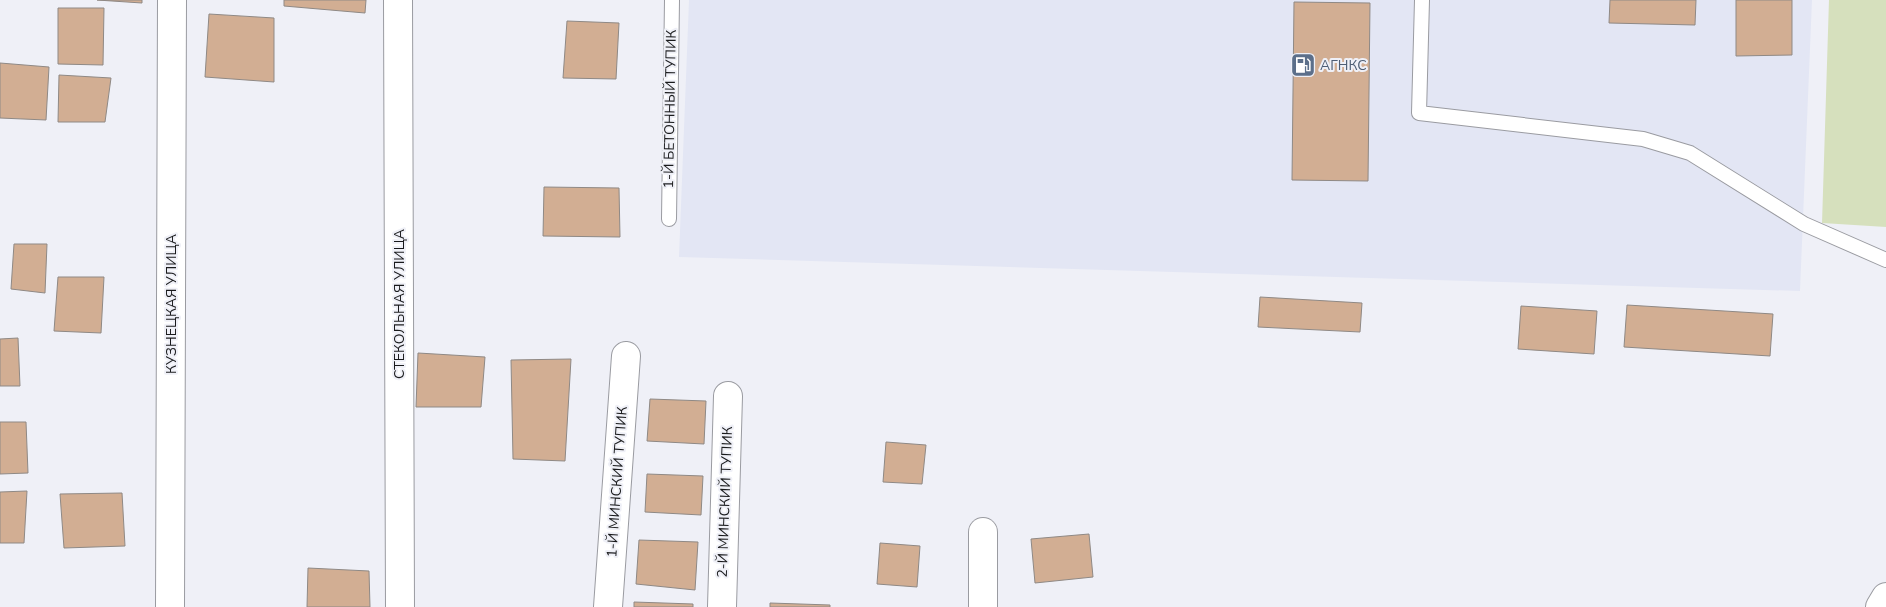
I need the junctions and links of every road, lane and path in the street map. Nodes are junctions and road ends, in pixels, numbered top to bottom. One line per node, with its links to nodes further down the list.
1 (172, 0): 11 (street, КУЗНЕЦКАЯ УЛИЦА)
2 (398, 0): 12 (street, СТЕКОЛЬНАЯ УЛИЦА)
3 (672, 0): 5 (lane, 1-Й БЕТОННЫЙ ТУПИК)
4 (1422, 0): 6 (lane)
5 (669, 219)
6 (1886, 260)
7 (626, 356): 13 (street, 1-Й МИНСКИЙ ТУПИК)
8 (728, 396): 14 (street, 2-Й МИНСКИЙ ТУПИК)
9 (983, 532): 15 (street)
10 (1886, 596): 16 (street)
11 (170, 607)
12 (400, 607)
13 (608, 607)
14 (722, 607)
15 (983, 607)
16 (1880, 607)

